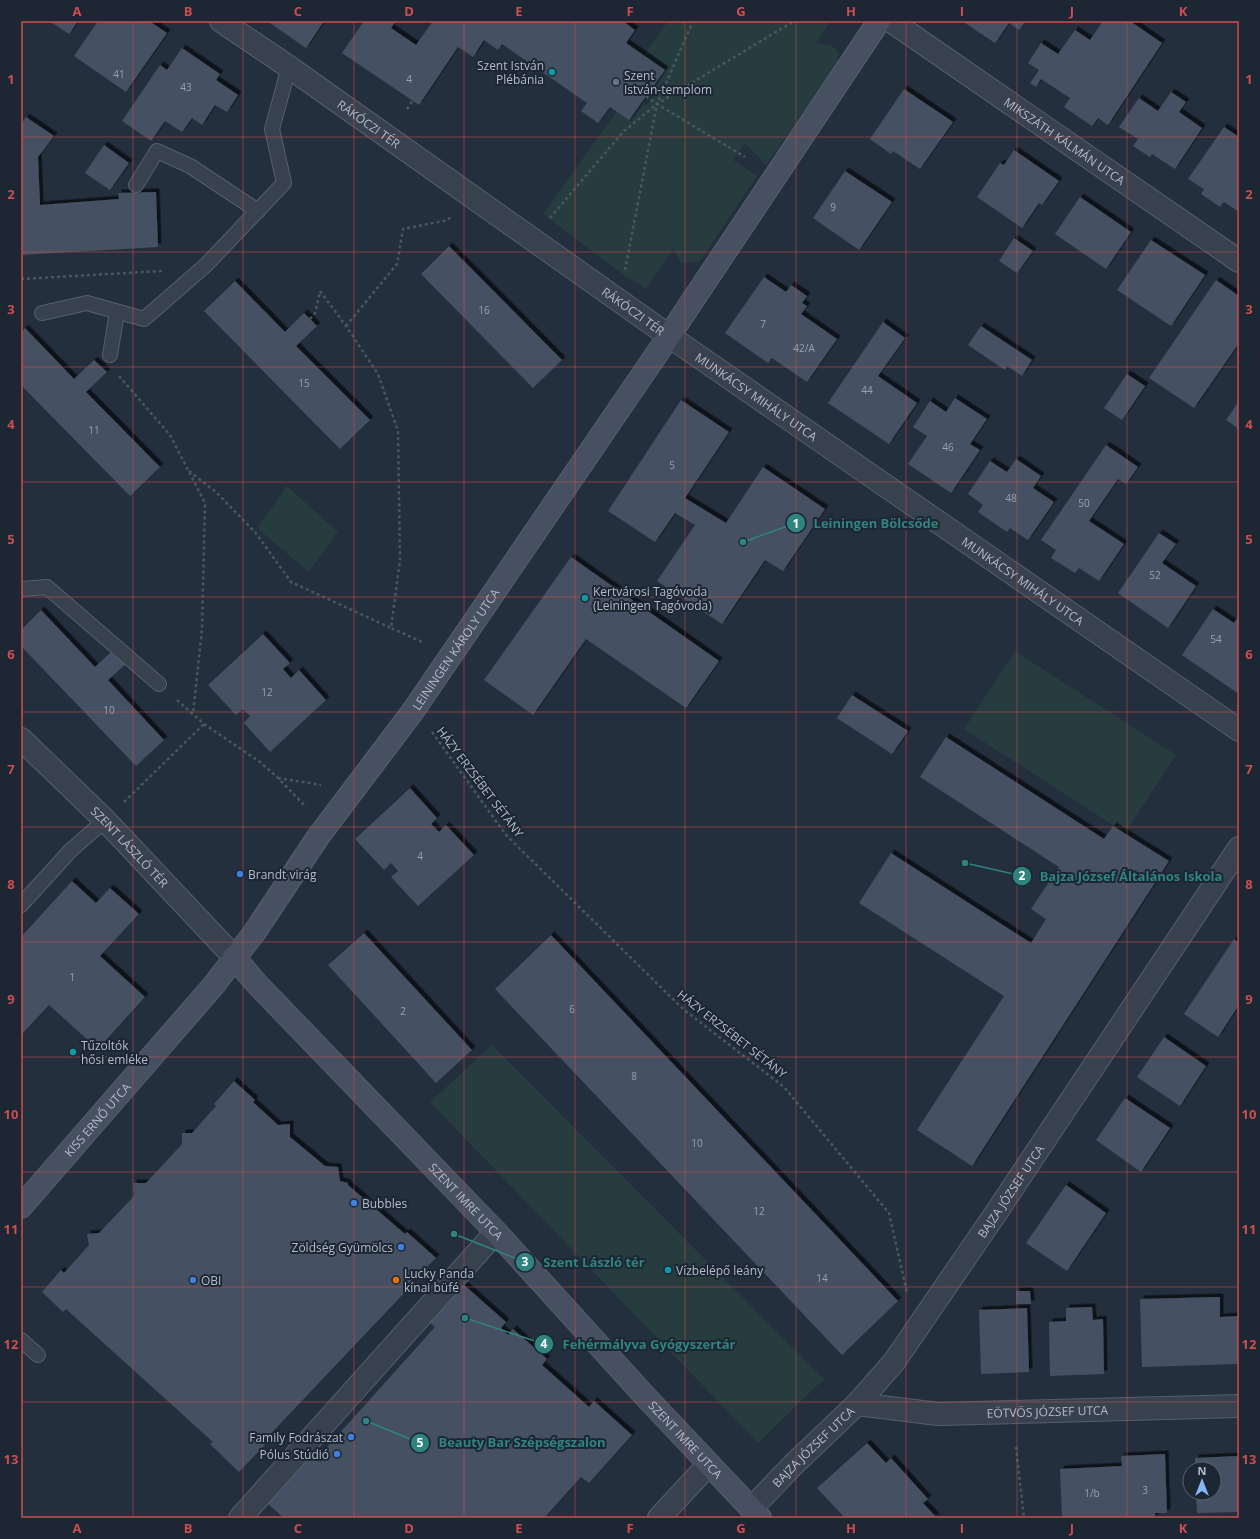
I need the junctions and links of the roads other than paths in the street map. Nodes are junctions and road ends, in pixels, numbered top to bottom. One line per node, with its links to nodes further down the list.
1 (221, 21): 4 (street)
2 (879, 21): 10 (street, RÁKÓCZI TÉR)
3 (891, 21): 7 (street, MIKSZÁTH KÁLMÁN UTCA)
4 (289, 67): 6 (lane); 10 (street, RÁKÓCZI TÉR)
5 (136, 185): 6 (lane)
6 (258, 210): 8 (lane)
7 (1239, 261)
8 (117, 312): 9 (lane); 11 (lane)
9 (42, 313)
10 (669, 336): 14 (street, MUNKÁCSY MIHÁLY UTCA); 19 (street, LEININGEN KÁROLY UTCA)
11 (110, 354)
12 (21, 589): 13 (lane)
13 (159, 684)
14 (1239, 730)
15 (21, 739): 16 (street, SZENT LÁSZLÓ TÉR)
16 (105, 820): 18 (lane); 19 (street, SZENT LÁSZLÓ TÉR)
17 (1239, 848): 24 (street, BAJZA JÓZSEF UTCA)
18 (21, 905)
19 (234, 957): 20 (street, KISS ERNŐ UTCA); 21 (street, SZENT IMRE UTCA)
20 (21, 1207)
21 (496, 1232): 26 (street, SZENT IMRE UTCA); 28 (street)
22 (21, 1340): 23 (lane)
23 (38, 1355)
24 (857, 1404): 25 (street, EÖTVÖS JÓZSEF UTCA); 27 (street, BAJZA JÓZSEF UTCA)
25 (1239, 1406)
26 (709, 1464): 27 (street, SZENT IMRE UTCA); 29 (street)
27 (756, 1513)
28 (240, 1518)
29 (659, 1518)

